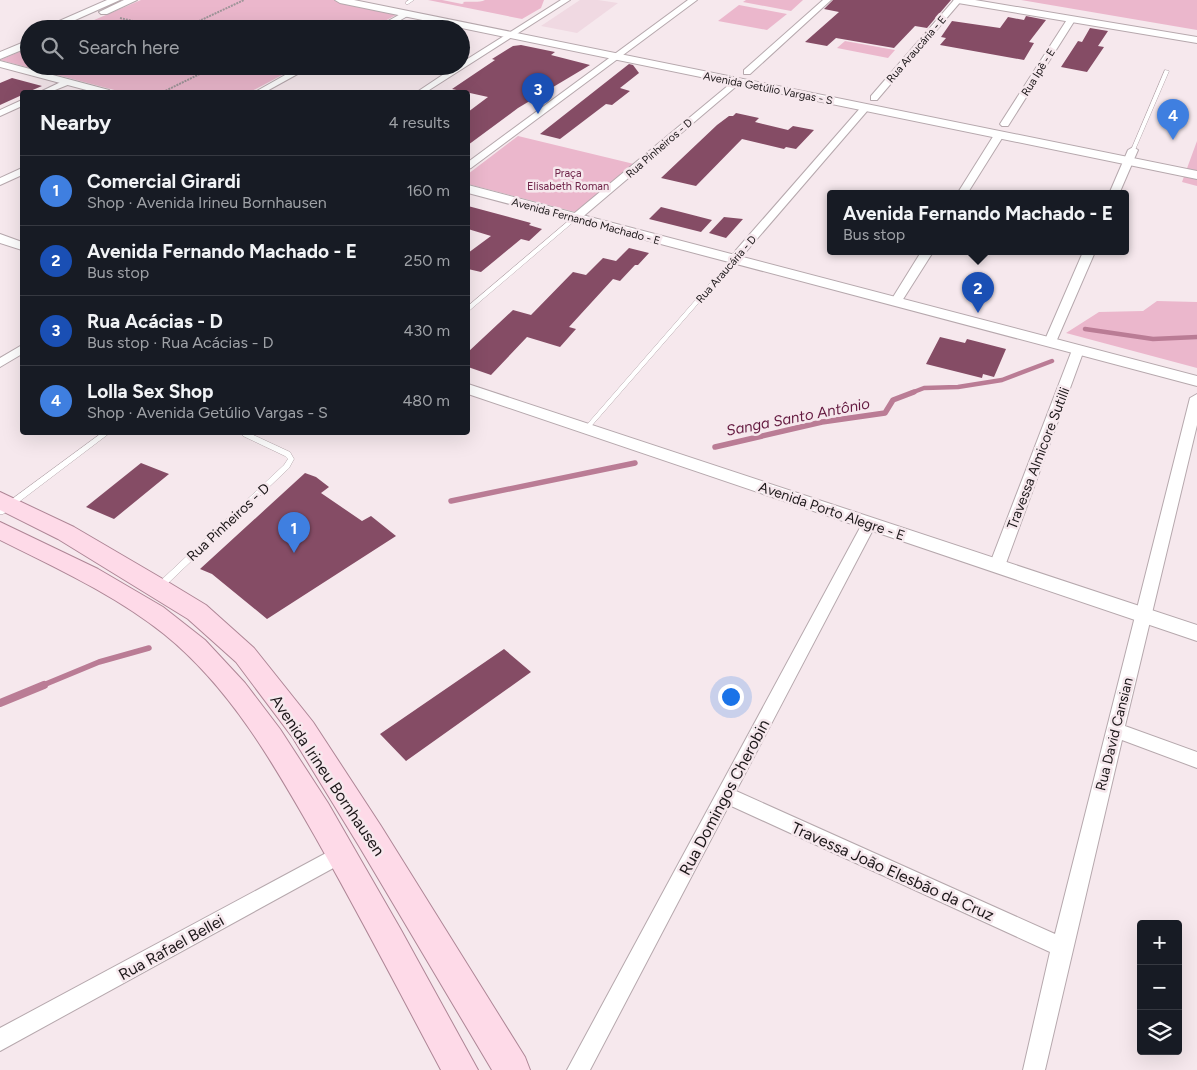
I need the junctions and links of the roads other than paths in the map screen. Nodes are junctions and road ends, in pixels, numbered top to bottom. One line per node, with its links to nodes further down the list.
1 (115, 0): 11 (street)
2 (132, 0): 12 (street)
3 (340, 0): 10 (street, Avenida Getúlio Vargas - S)
4 (391, 0): 10 (street, Avenida Getúlio Vargas - S)
5 (566, 0): 19 (street)
6 (693, 0): 28 (street)
7 (827, 0): 36 (street)
8 (958, 0): 13 (street); 47 (street, Rua Araucária - E)
9 (987, 0): 13 (street)
10 (408, 6): 16 (street); 17 (street, Avenida Getúlio Vargas - S); 19 (street, Avenida Getúlio Vargas - S)
11 (88, 11): 12 (street); 14 (street)
12 (99, 14): 15 (street)
13 (1072, 17): 20 (street); 24 (street); 51 (street, Rua Ipê - E)
14 (67, 20)
15 (85, 20)
16 (390, 20)
17 (456, 20)
18 (470, 24): 21 (street, Avenida Getúlio Vargas - S)
19 (525, 27): 21 (street); 23 (street, Avenida Getúlio Vargas - S)
20 (1197, 34)
21 (511, 36): 30 (street, Avenida Getúlio Vargas - S); 31 (street)
22 (20, 40): 27 (street)
23 (587, 40)
24 (1197, 40)
25 (614, 45): 28 (street, Avenida Getúlio Vargas - S)
26 (20, 47): 29 (street)
27 (0, 48)
28 (629, 48): 30 (street); 36 (street, Avenida Getúlio Vargas - S)
29 (0, 56)
30 (616, 58): 40 (street, Avenida Getúlio Vargas - S); 54 (street)
31 (470, 62)
32 (0, 64): 33 (street)
33 (20, 70)
34 (0, 71): 41 (street)
35 (1167, 71): 52 (lane)
36 (747, 72): 47 (street, Avenida Getúlio Vargas - S)
37 (34, 75): 41 (street)
38 (291, 75): 45 (street)
39 (448, 75): 46 (street)
40 (736, 82): 49 (street, Avenida Getúlio Vargas - S); 62 (street, Rua Pinheiros - D)
41 (62, 84): 42 (street); 43 (street); 44 (street)
42 (48, 90)
43 (76, 90)
44 (94, 90)
45 (263, 90)
46 (424, 90)
47 (874, 98): 51 (street, Avenida Getúlio Vargas - S)
48 (20, 103): 50 (street)
49 (865, 108): 51 (street, Avenida Getúlio Vargas - S); 67 (street, Rua Araucária - D)
50 (0, 113)
51 (1002, 130): 52 (street, Avenida Getúlio Vargas - S); 60 (street, Rua Ipê - E)
52 (1131, 156): 55 (street, Avenida Getúlio Vargas - S); 61 (street)
53 (1197, 164): 55 (street, Avenida Getúlio Vargas - S)
54 (470, 165)
55 (1180, 166): 57 (street, Avenida Getúlio Vargas - S)
56 (20, 172): 58 (street)
57 (1197, 175)
58 (0, 182)
59 (470, 190): 62 (street, Avenida Fernando Machado - E)
60 (964, 190)
61 (1116, 190)
62 (575, 218): 67 (street, Avenida Fernando Machado - E); 69 (lane, Rua Pinheiros - D)
63 (0, 238): 64 (street)
64 (20, 245)
65 (925, 255): 68 (street)
66 (1088, 255): 70 (street)
67 (734, 259): 68 (street, Avenida Fernando Machado - E); 77 (lane, Rua Araucária - D)
68 (896, 302): 70 (street, Avenida Fernando Machado - E)
69 (470, 307)
70 (1050, 342): 72 (street, Avenida Fernando Machado - E)
71 (20, 350): 73 (street)
72 (1078, 350): 74 (street, Avenida Fernando Machado - E); 82 (street, Travessa Almicore Sutilli)
73 (0, 364)
74 (1197, 381)
75 (470, 390): 77 (street, Avenida Porto Alegre - E)
76 (1197, 398): 84 (street, Rua David Cansian)
77 (586, 429): 81 (street, Avenida Porto Alegre - E)
78 (104, 435): 80 (lane)
79 (247, 435): 83 (lane, Rua Pinheiros - D)
80 (3, 512): 83 (main road, Avenida Irineu Bornhausen); 90 (main road, Avenida Irineu Bornhausen)
81 (869, 524): 82 (street, Avenida Porto Alegre - E); 88 (street, Rua Domingos Cherobin)
82 (997, 566): 84 (street, Avenida Porto Alegre - E)
83 (159, 588): 89 (main road, Avenida Irineu Bornhausen)
84 (1143, 616): 85 (street, Avenida Porto Alegre - E); 86 (street, Rua David Cansian)
85 (1197, 634)
86 (1115, 730): 87 (street); 91 (street, Rua David Cansian)
87 (1197, 760)
88 (724, 795): 91 (street, Travessa João Elesbão da Cruz); 95 (street, Rua Domingos Cherobin)
89 (370, 836): 90 (main road); 94 (main road, Avenida Irineu Bornhausen)
90 (341, 854): 92 (street, Rua Rafael Bellei); 93 (main road, Avenida Irineu Bornhausen)
91 (1062, 948): 96 (street, Rua David Cansian)
92 (0, 1040)
93 (460, 1070)
94 (512, 1070)
95 (578, 1070)
96 (1034, 1070)

